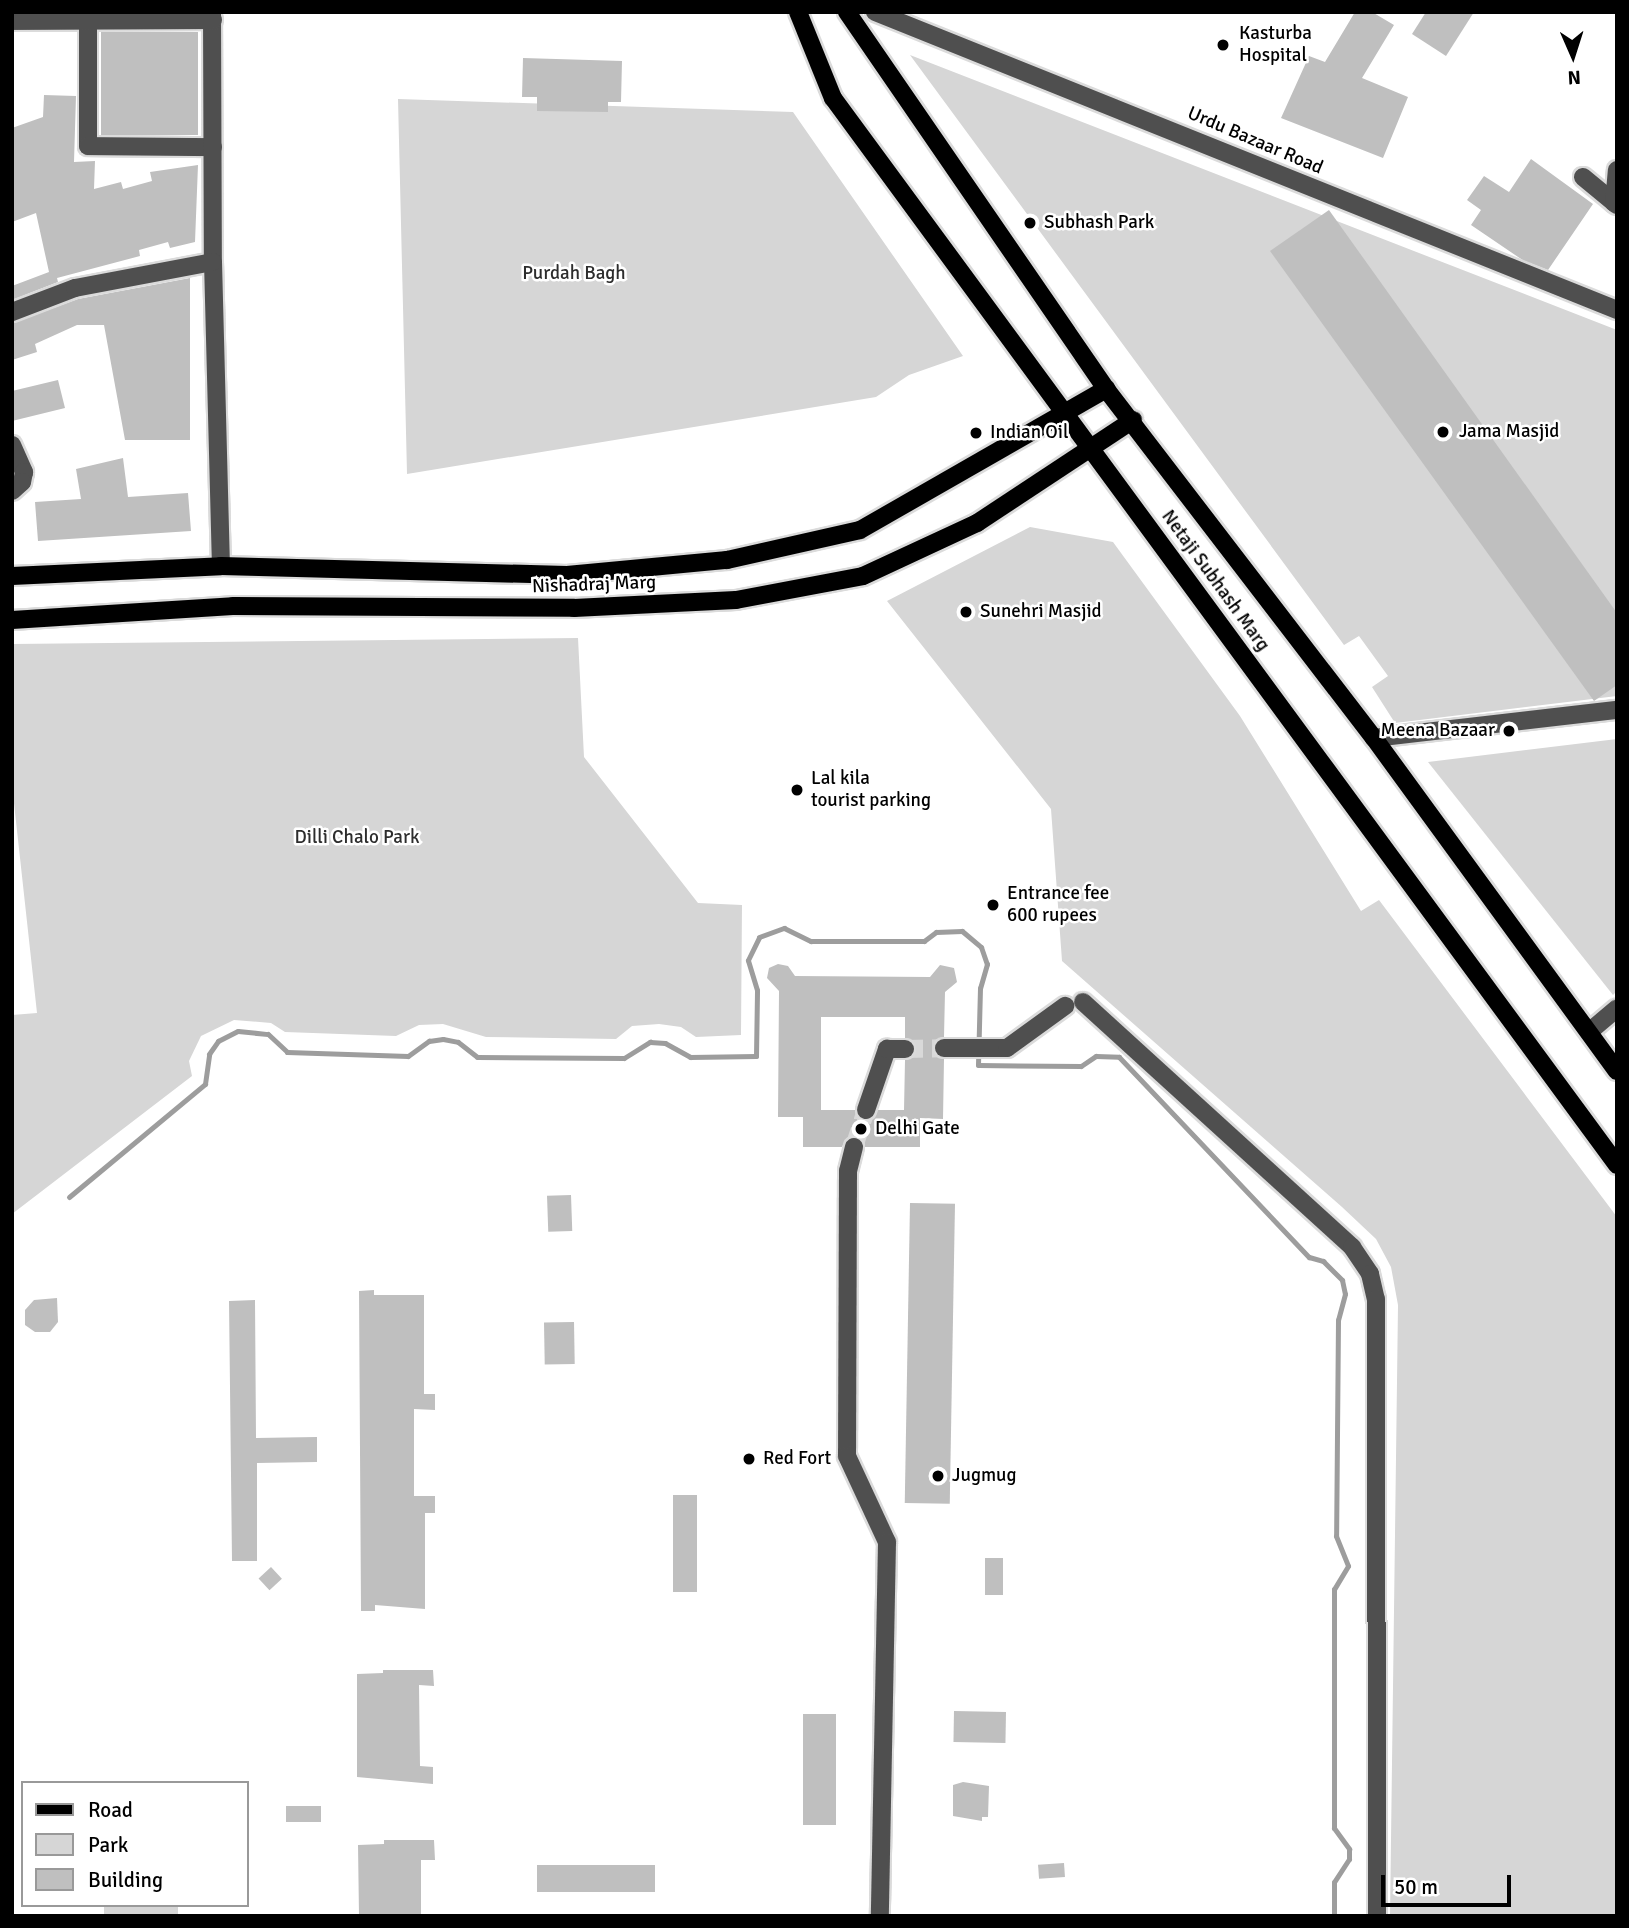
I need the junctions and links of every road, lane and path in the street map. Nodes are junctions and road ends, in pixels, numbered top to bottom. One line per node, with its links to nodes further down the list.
1 (798, 12): 15 (main road, Netaji Subhash Marg)
2 (847, 12): 14 (main road, Netaji Subhash Marg)
3 (890, 14): 12 (street, Urdu Bazaar Road)
4 (213, 16): 5 (street); 7 (street)
5 (88, 18): 6 (street); 7 (street)
6 (12, 21)
7 (213, 147): 11 (street)
8 (1617, 170): 10 (street)
9 (1583, 177): 10 (street)
10 (1616, 204)
11 (213, 262): 13 (street); 20 (street)
12 (1617, 310)
13 (12, 312)
14 (1106, 389): 15 (main road, Nishadraj Marg); 16 (main road, Netaji Subhash Marg)
15 (1066, 410): 18 (main road, Netaji Subhash Marg); 20 (main road, Nishadraj Marg)
16 (1133, 420): 18 (main road, Nishadraj Marg); 24 (main road, Netaji Subhash Marg)
17 (12, 445): 19 (street)
18 (1094, 449): 22 (main road, Nishadraj Marg); 32 (main road, Netaji Subhash Marg)
19 (12, 491)
20 (221, 566): 21 (main road, Nishadraj Marg)
21 (12, 576)
22 (12, 620)
23 (1617, 710): 24 (street)
24 (1374, 738): 26 (main road, Netaji Subhash Marg)
25 (1617, 1008): 26 (street)
26 (1590, 1031): 29 (main road, Netaji Subhash Marg)
27 (952, 1048): 34 (street)
28 (905, 1049): 30 (street)
29 (1617, 1071)
30 (866, 1110)
31 (855, 1147): 33 (street)
32 (1617, 1165)
33 (880, 1916)
34 (1377, 1916)

